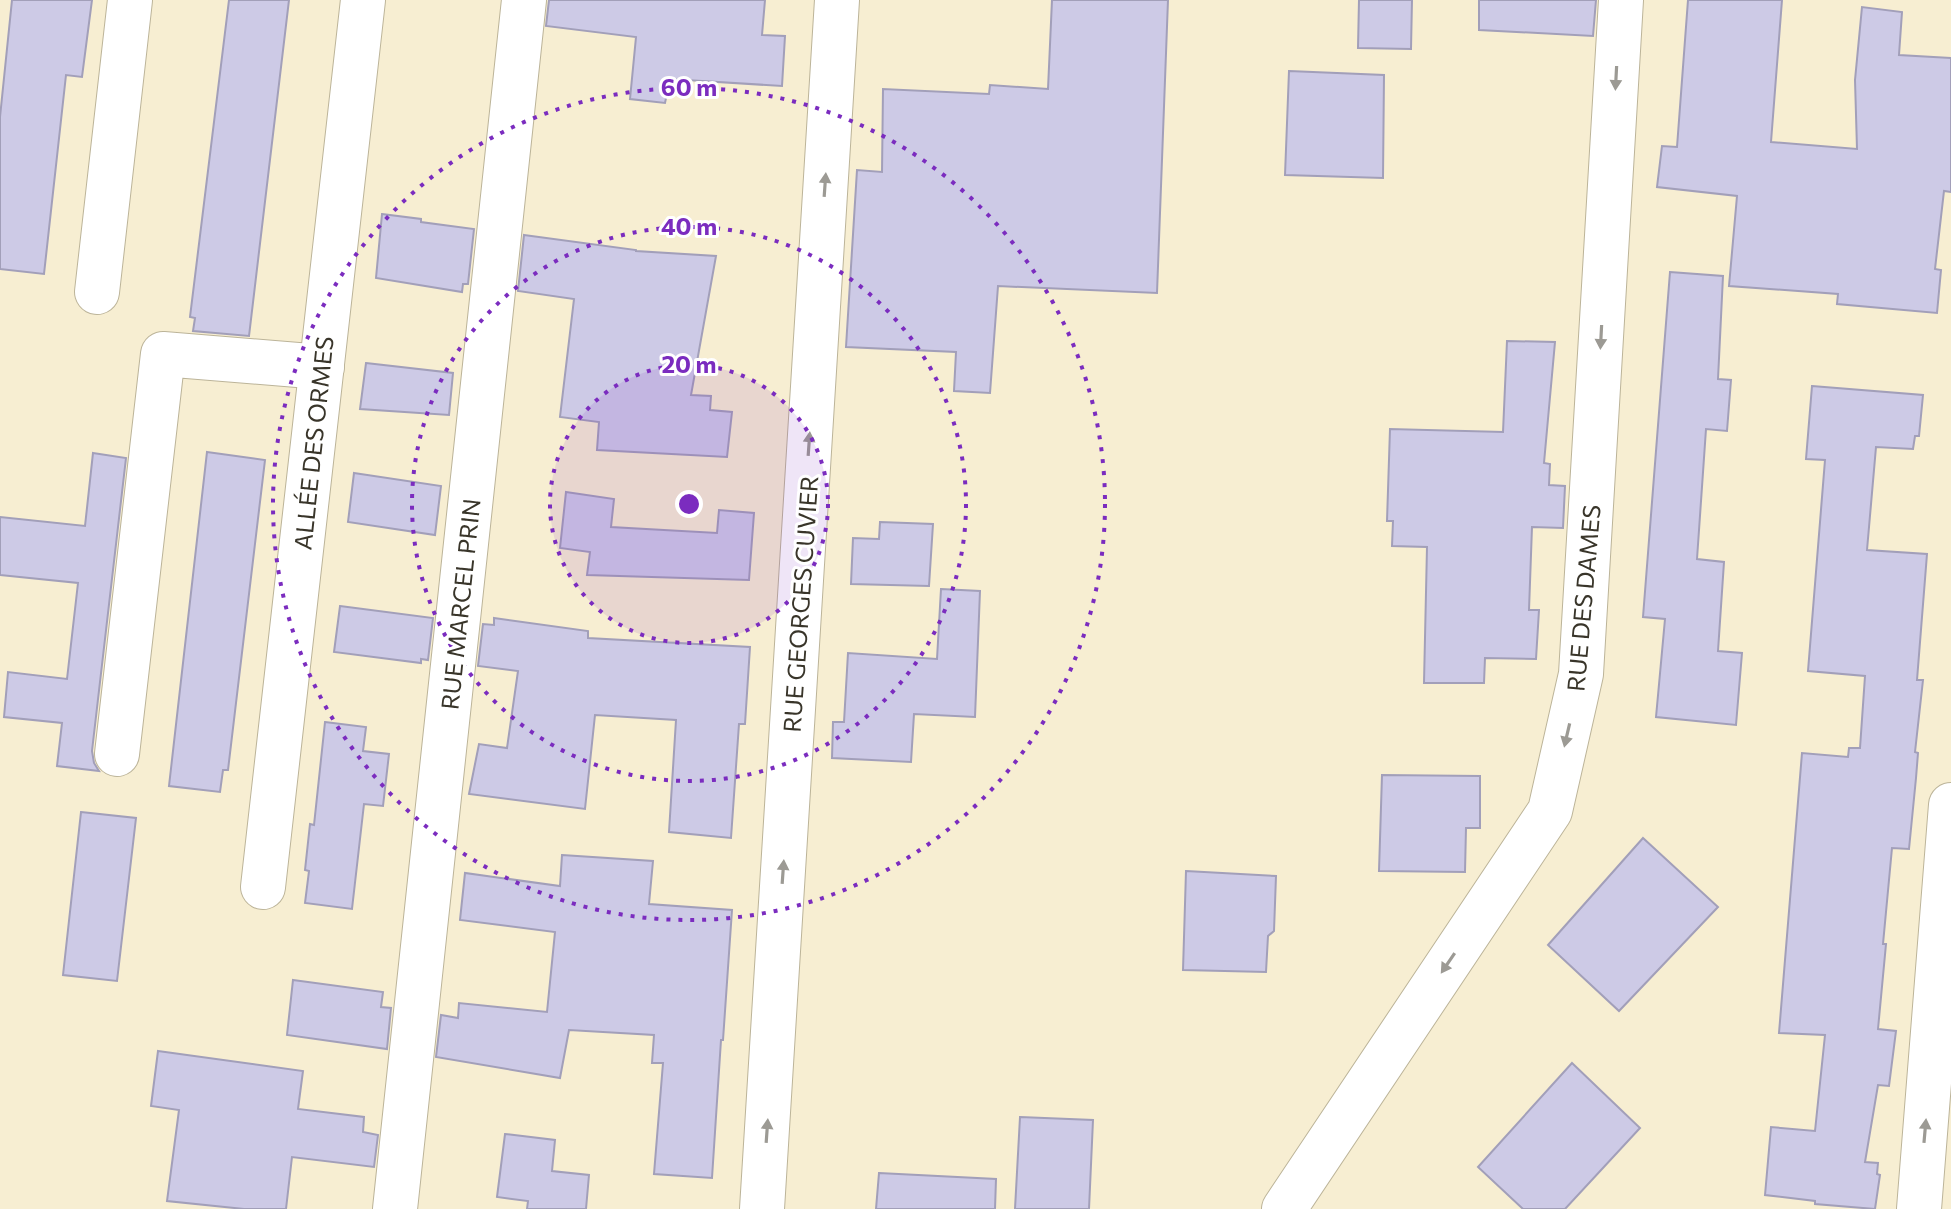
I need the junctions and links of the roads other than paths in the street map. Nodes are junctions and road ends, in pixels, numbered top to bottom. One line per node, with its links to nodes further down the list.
1 (130, 0): 6 (street)
2 (363, 0): 7 (street, ALLÉE DES ORMES)
3 (524, 0): 11 (street, RUE MARCEL PRIN)
4 (837, 0): 12 (street, RUE GEORGES CUVIER, one-way to 4)
5 (1621, 0): 13 (street, RUE DES DAMES, one-way to 13)
6 (97, 292)
7 (322, 367): 8 (street); 10 (street, ALLÉE DES ORMES)
8 (117, 754)
9 (1951, 805): 14 (street, one-way to 9)
10 (263, 887)
11 (395, 1209)
12 (762, 1209)
13 (1284, 1209)
14 (1919, 1209)

